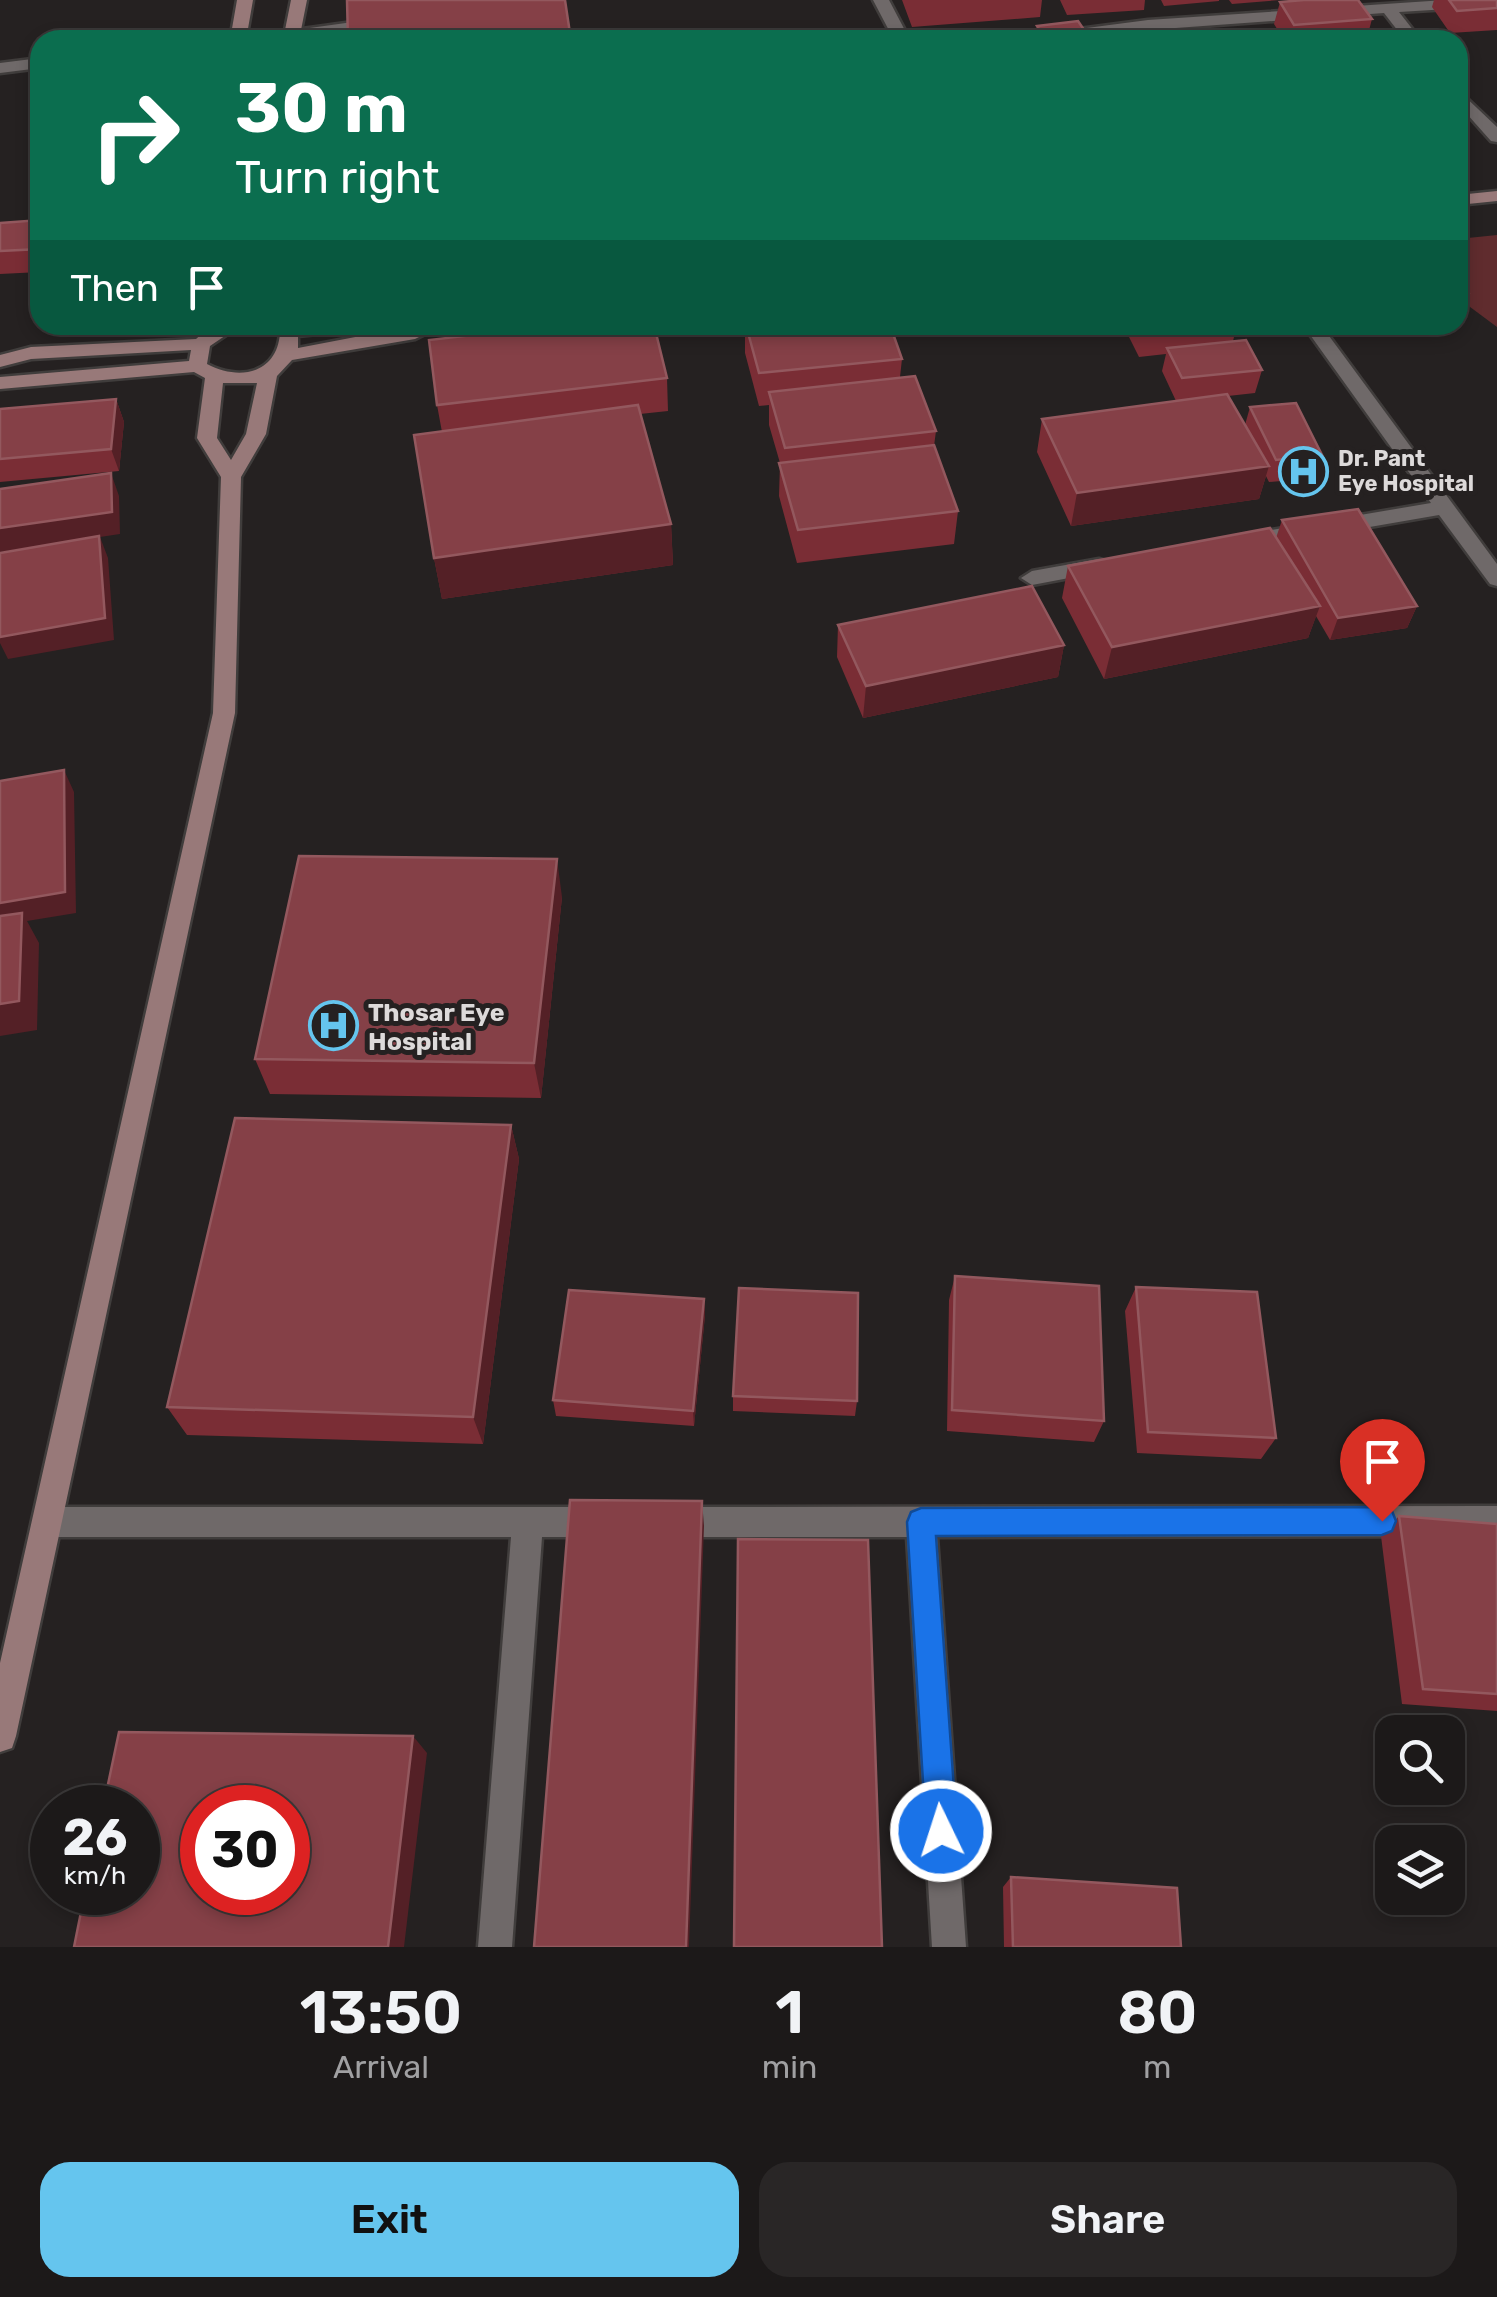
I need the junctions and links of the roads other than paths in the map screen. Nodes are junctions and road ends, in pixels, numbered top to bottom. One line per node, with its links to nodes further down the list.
1 (245, 0): 7 (main road)
2 (299, 0): 8 (main road)
3 (881, 0): 10 (street)
4 (1497, 1): 5 (street)
5 (1389, 10): 11 (street); 12 (street)
6 (402, 20): 9 (street)
7 (240, 30)
8 (293, 30)
9 (340, 30)
10 (897, 30)
11 (1105, 30)
12 (1405, 30)
13 (30, 64): 14 (street)
14 (0, 68)
15 (1468, 106): 16 (street)
16 (1497, 137)
17 (1497, 196): 18 (main road)
18 (1468, 199)
19 (213, 335): 23 (main road)
20 (285, 335): 24 (main road)
21 (398, 335): 24 (main road)
22 (1319, 335): 30 (street)
23 (201, 344): 25 (main road); 26 (main road)
24 (288, 355): 27 (main road)
25 (0, 361)
26 (206, 372): 27 (main road); 28 (main road); 29 (main road)
27 (268, 374): 29 (main road)
28 (0, 383)
29 (231, 477): 36 (main road)
30 (1444, 506): 31 (street); 33 (street)
31 (1228, 544)
32 (1130, 561): 34 (street)
33 (1496, 577)
34 (1032, 578)
35 (1497, 1521): 38 (street)
36 (46, 1522): 37 (street); 39 (main road)
37 (528, 1522): 38 (street); 41 (street)
38 (921, 1522): 42 (street)
39 (12, 1629): 40 (main road)
40 (0, 1736)
41 (496, 1947)
42 (949, 1947)

